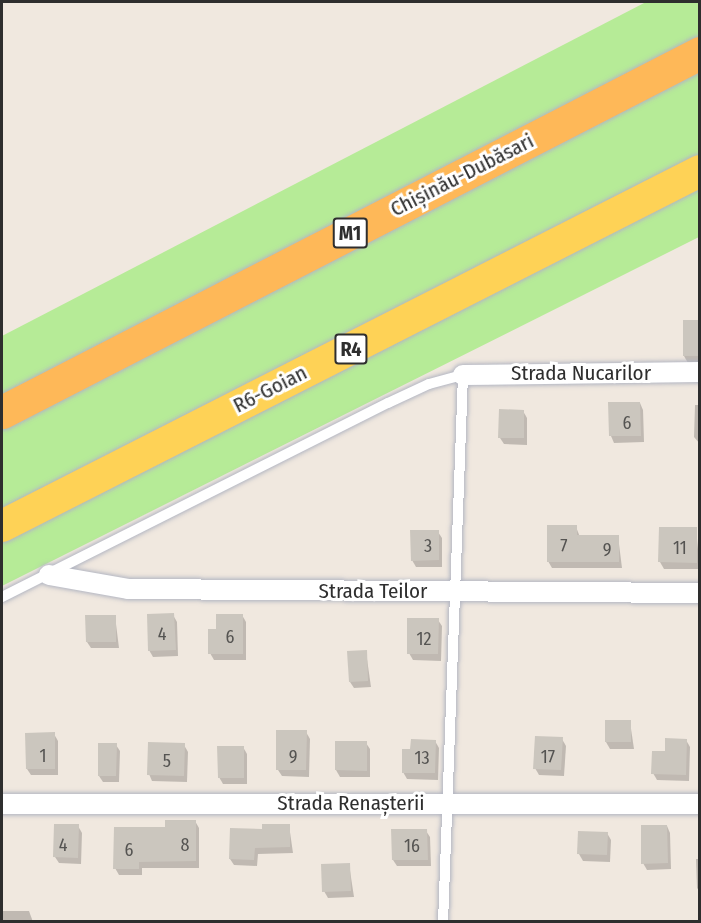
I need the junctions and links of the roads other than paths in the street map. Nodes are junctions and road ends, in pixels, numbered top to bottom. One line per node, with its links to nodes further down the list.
1 (699, 53): 5 (highway, Chișinău-Dubăsari / M1)
2 (699, 171): 6 (main road, R6-Goian / R4)
3 (699, 372): 4 (street, Strada Nucarilor)
4 (463, 375): 7 (lane); 8 (lane)
5 (2, 412)
6 (2, 526)
7 (49, 575): 8 (street, Strada Teilor); 10 (lane)
8 (455, 591): 9 (street, Strada Teilor); 11 (lane)
9 (699, 593)
10 (2, 597)
11 (449, 802): 12 (street, Strada Renașterii); 13 (street, Strada Renașterii); 14 (lane)
12 (2, 804)
13 (699, 804)
14 (442, 921)

